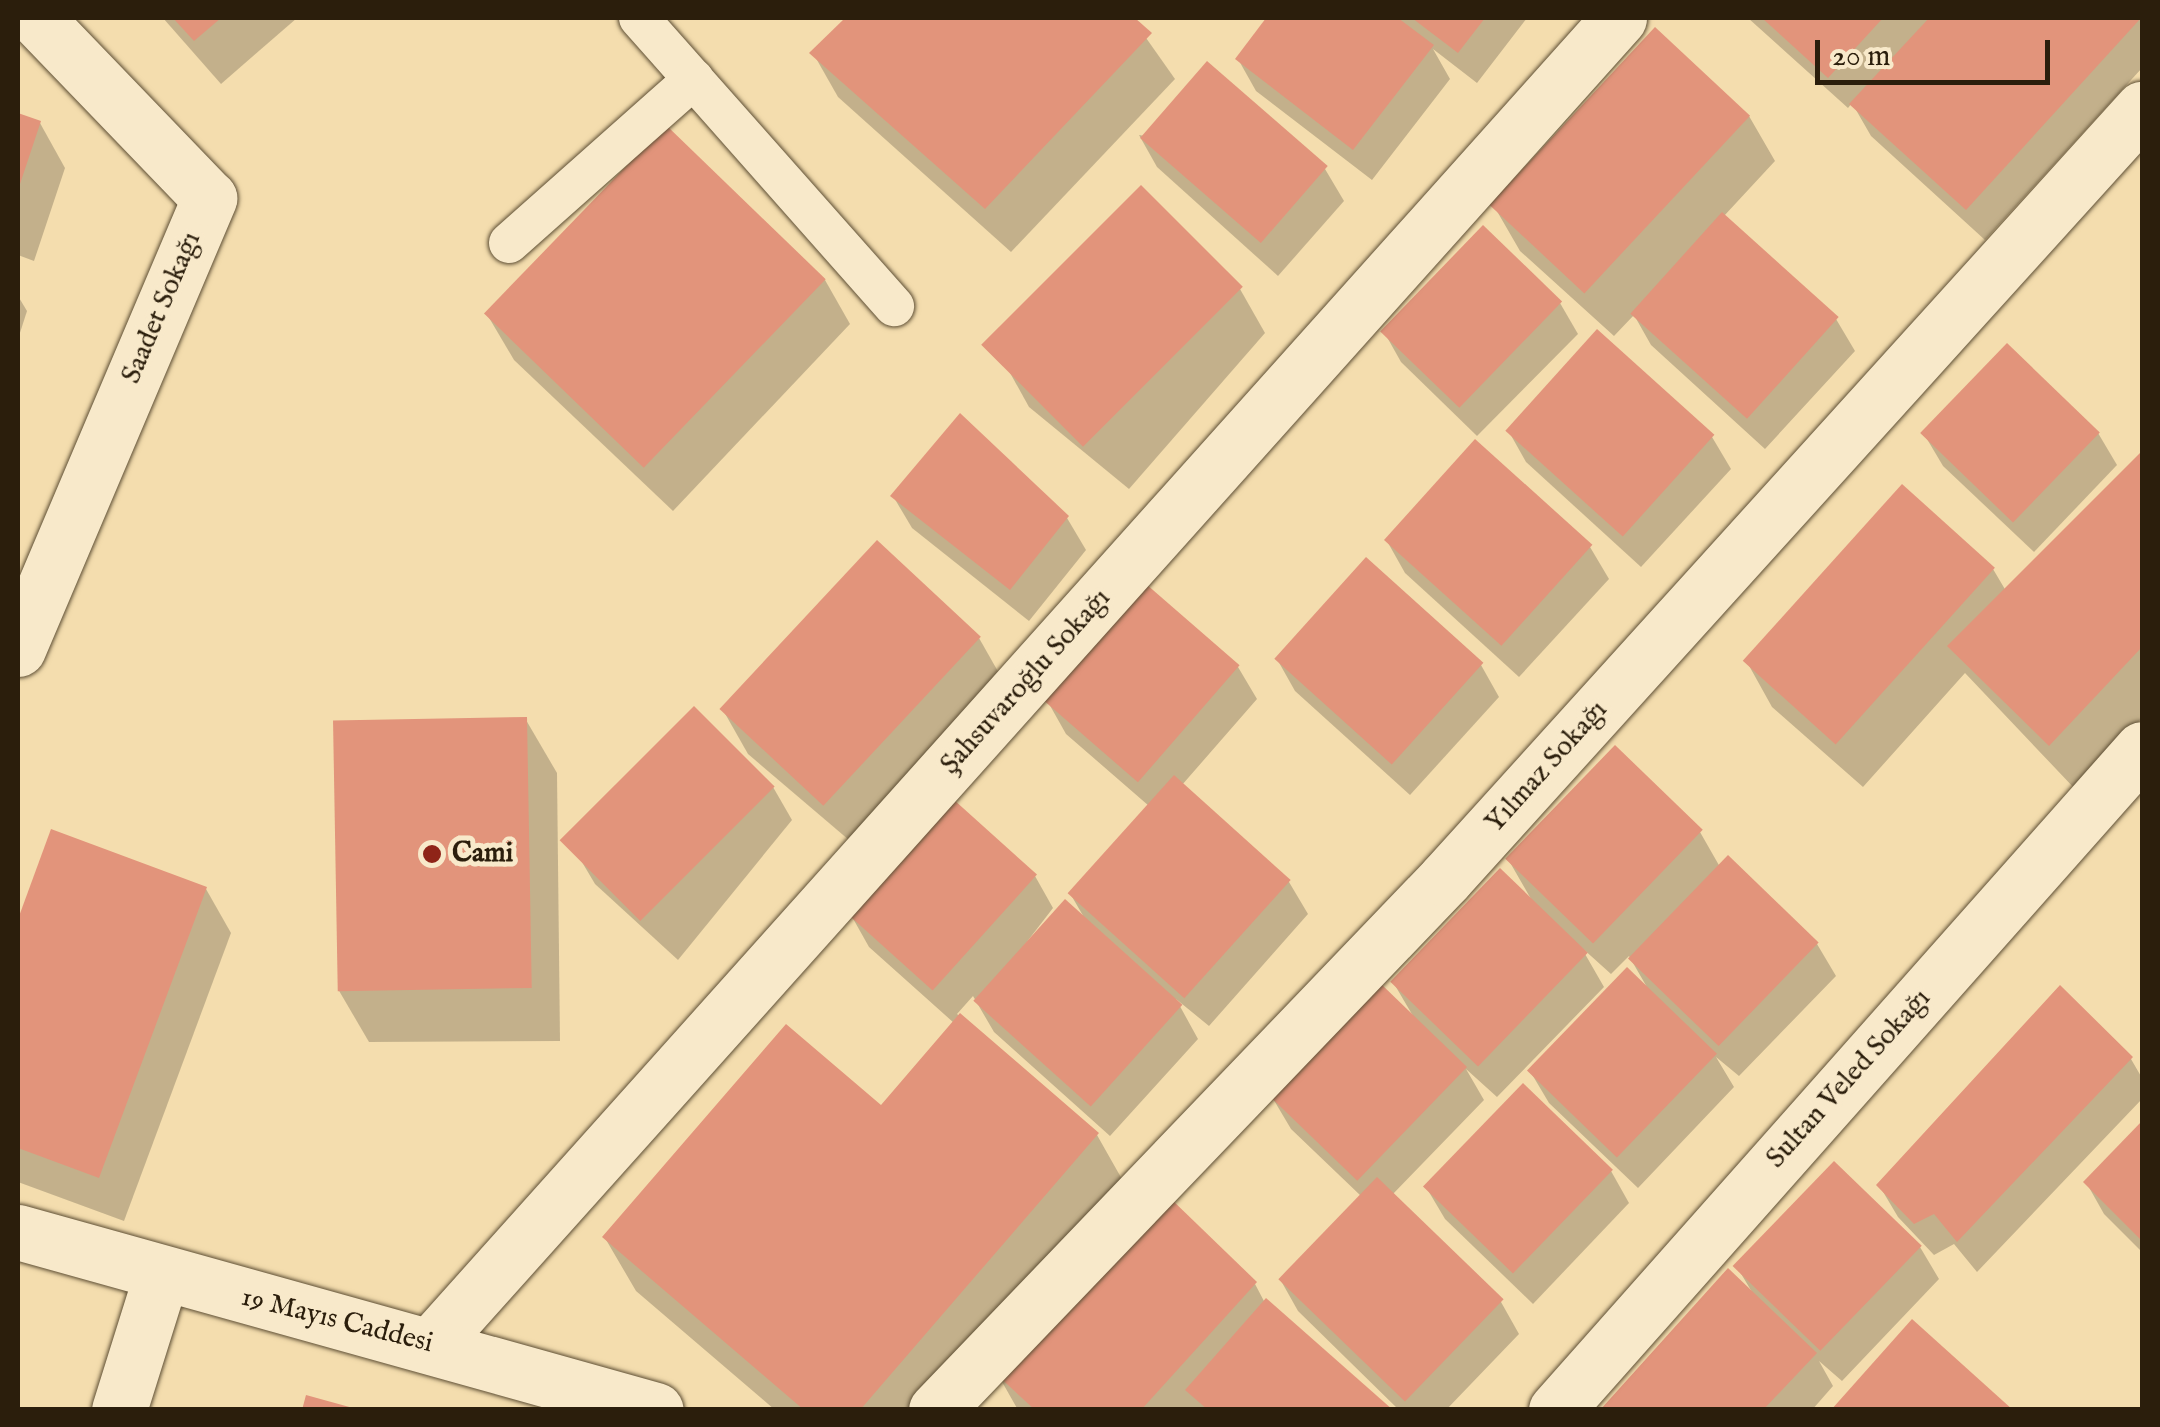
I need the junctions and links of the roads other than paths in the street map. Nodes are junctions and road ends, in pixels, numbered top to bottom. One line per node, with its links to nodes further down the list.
1 (36, 18): 8 (street, Saadet Sokağı)
2 (639, 18): 4 (lane)
3 (1619, 18): 12 (street, Şahsuvaroğlu Sokağı)
4 (694, 79): 6 (lane); 7 (lane)
5 (2142, 110): 15 (street, Yılmaz Sokağı)
6 (508, 243)
7 (894, 306)
8 (18, 649)
9 (2142, 748): 16 (street, Sultan Veled Sokağı)
10 (18, 1232): 11 (street, 19 Mayıs Caddesi)
11 (161, 1276): 12 (street, 19 Mayıs Caddesi); 13 (street)
12 (431, 1345): 14 (street, 19 Mayıs Caddesi)
13 (119, 1410)
14 (656, 1410)
15 (936, 1410)
16 (1556, 1410)

